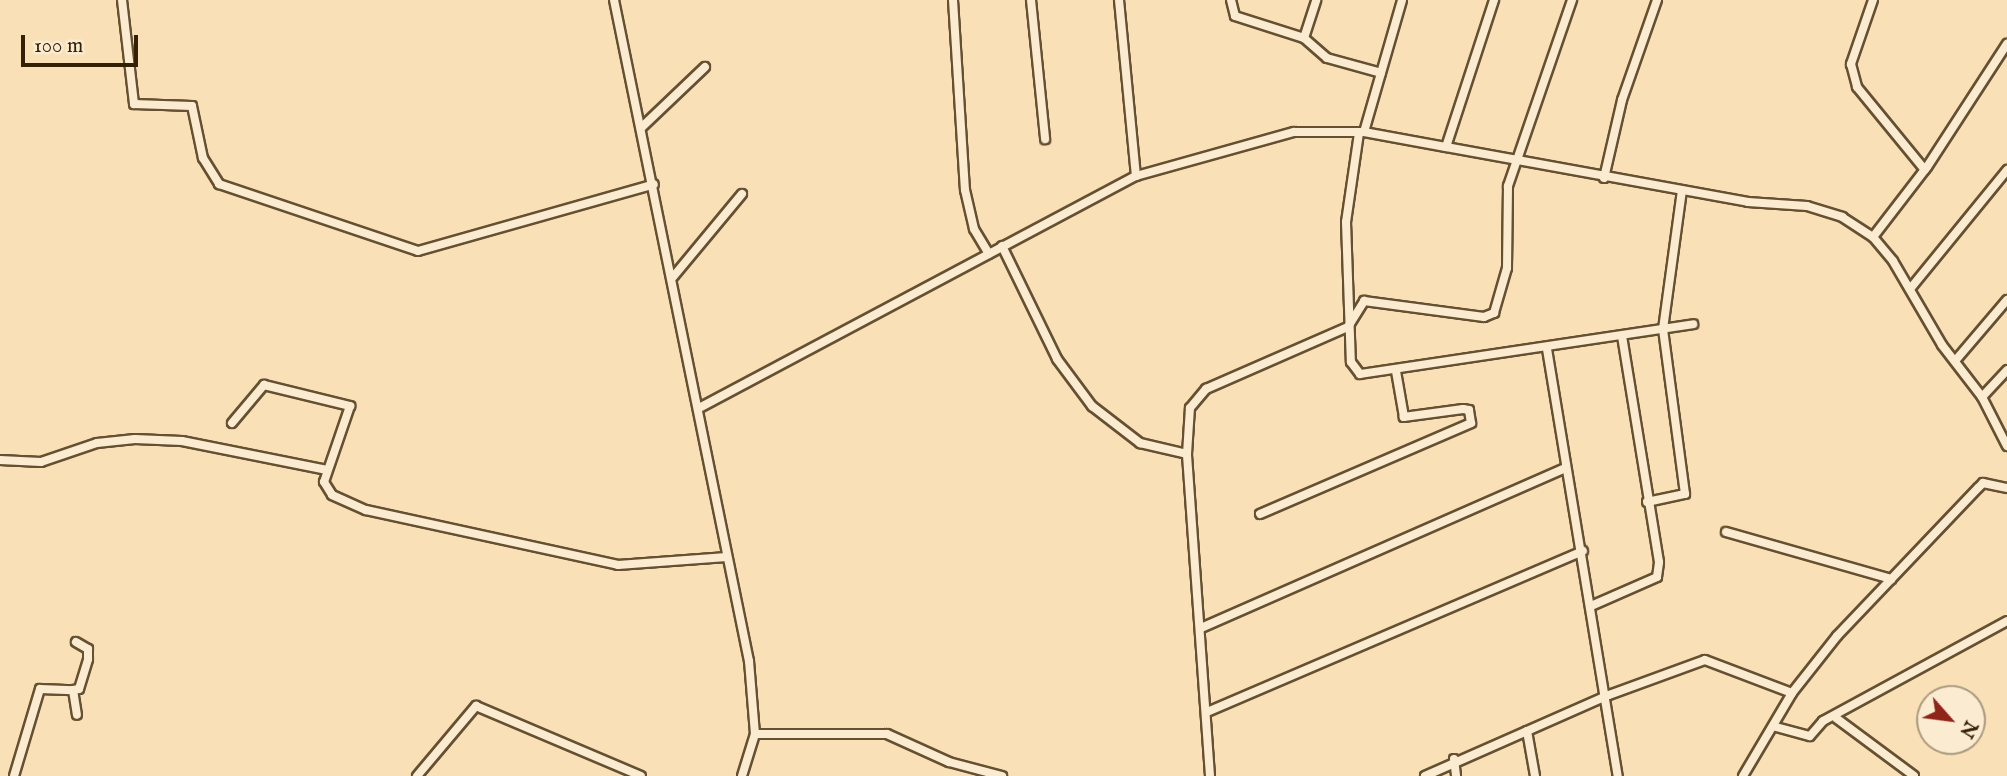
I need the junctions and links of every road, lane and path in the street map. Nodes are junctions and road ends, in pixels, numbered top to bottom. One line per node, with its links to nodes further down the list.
1 (122, 0): 26 (street)
2 (614, 0): 17 (street)
3 (953, 0): 31 (street)
4 (1031, 0): 19 (street)
5 (1119, 0): 24 (street)
6 (1231, 0): 13 (street)
7 (1316, 0): 13 (street)
8 (1402, 0): 16 (street)
9 (1494, 0): 20 (street)
10 (1572, 0): 21 (street)
11 (1657, 0): 25 (street)
12 (1873, 0): 22 (street)
13 (1304, 38): 16 (street)
14 (2007, 44): 22 (street)
15 (705, 67): 17 (street)
16 (1381, 73): 18 (street)
17 (642, 127): 26 (street)
18 (1362, 133): 20 (street); 24 (street); 36 (street)
19 (1045, 139)
20 (1446, 146): 21 (street)
21 (1517, 163): 25 (street); 36 (street)
22 (1925, 170): 29 (street)
23 (2007, 170): 33 (street)
24 (1136, 176): 30 (street)
25 (1604, 178): 27 (street)
26 (654, 184): 32 (street)
27 (1682, 190): 29 (street); 37 (street)
28 (742, 194): 32 (street)
29 (1873, 237): 33 (street)
30 (1002, 246): 31 (street); 47 (street)
31 (989, 254): 44 (street)
32 (673, 278): 44 (street)
33 (1910, 289): 40 (street)
34 (2007, 300): 40 (street)
35 (1693, 324): 37 (street)
36 (1348, 327): 42 (street); 47 (street)
37 (1663, 329): 38 (street); 52 (street)
38 (1622, 336): 39 (street); 52 (street)
39 (1547, 349): 42 (street); 49 (street)
40 (1955, 361): 43 (street)
41 (2007, 370): 43 (street)
42 (1396, 371): 53 (street)
43 (1982, 397): 46 (street)
44 (701, 407): 56 (street)
45 (232, 423): 50 (street)
46 (2007, 446)
47 (1187, 454): 60 (street)
48 (0, 460): 50 (street)
49 (1565, 468): 55 (street); 60 (street)
50 (327, 470): 56 (street)
51 (2007, 488): 57 (street)
52 (1647, 502): 58 (street)
53 (1260, 514)
54 (1726, 532): 57 (street)
55 (1583, 551): 58 (street); 65 (street)
56 (727, 557): 70 (street)
57 (1891, 579): 63 (street)
58 (1591, 606): 64 (street)
59 (2007, 621): 67 (street)
60 (1201, 628): 65 (street)
61 (76, 642): 62 (street)
62 (73, 690): 66 (street); 72 (street)
63 (1792, 693): 64 (street); 68 (street)
64 (1609, 695): 69 (street); 81 (street)
65 (1207, 712): 77 (street)
66 (78, 715)
67 (1836, 718): 68 (street); 83 (street)
68 (1776, 727): 82 (street)
69 (1527, 731): 71 (street); 80 (street)
70 (755, 734): 75 (street); 76 (street)
71 (1454, 759): 78 (street); 79 (street)
72 (14, 776)
73 (417, 776): 74 (street)
74 (641, 776)
75 (742, 776)
76 (1002, 776)
77 (1210, 776)
78 (1424, 776)
79 (1456, 776)
80 (1535, 776)
81 (1618, 776)
82 (1743, 776)
83 (1914, 776)

